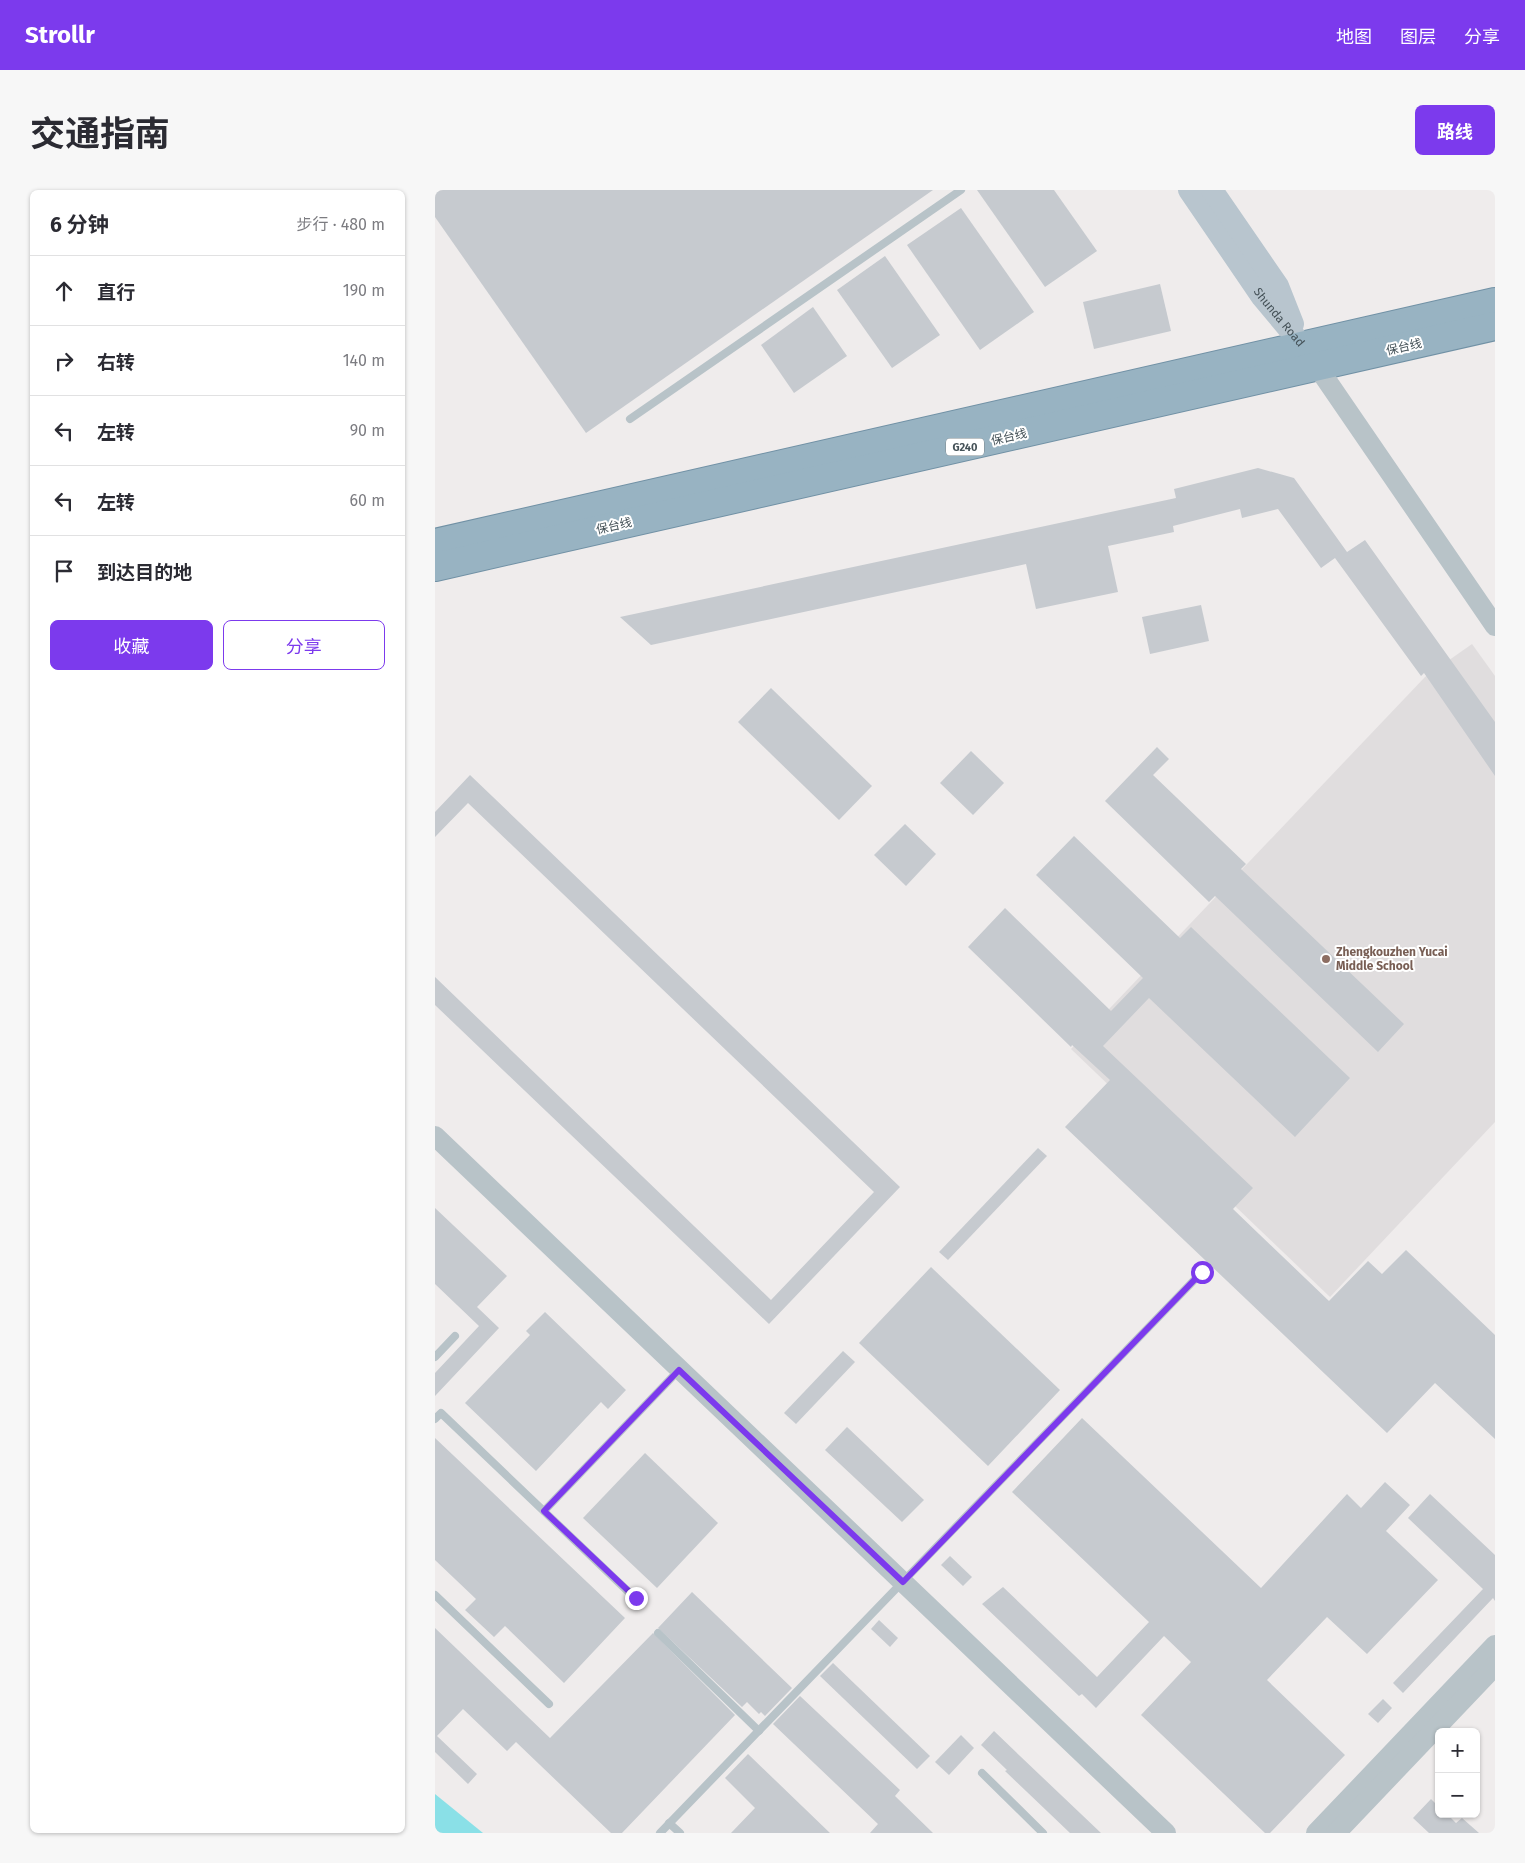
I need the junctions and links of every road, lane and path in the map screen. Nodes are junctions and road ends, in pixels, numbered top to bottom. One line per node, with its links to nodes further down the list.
1 (961, 190): 7 (lane)
2 (1189, 190): 6 (main road, Shunda Road)
3 (1212, 190): 6 (main road, Shunda Road)
4 (1495, 302): 6 (highway, 保台线 / G240)
5 (1495, 326): 6 (highway, 保台线 / G240)
6 (1310, 356): 8 (highway, 保台线 / G240); 9 (highway, 保台线 / G240); 10 (street)
7 (630, 419)
8 (435, 543)
9 (435, 567)
10 (1495, 626)
11 (435, 1136): 15 (street)
12 (1202, 1272): 18 (lane)
13 (455, 1336): 14 (lane)
14 (435, 1357)
15 (679, 1370): 17 (lane); 18 (street)
16 (435, 1419): 17 (lane)
17 (544, 1511): 20 (lane)
18 (903, 1582): 25 (lane); 31 (street)
19 (435, 1595): 24 (lane)
20 (636, 1598)
21 (658, 1634): 25 (lane)
22 (1495, 1645): 32 (street)
23 (1495, 1666): 33 (street)
24 (549, 1704)
25 (759, 1731): 27 (lane)
26 (982, 1773): 30 (lane)
27 (669, 1823): 28 (lane); 29 (lane)
28 (660, 1833)
29 (680, 1833)
30 (1043, 1833)
31 (1166, 1833)
32 (1315, 1833)
33 (1336, 1833)

